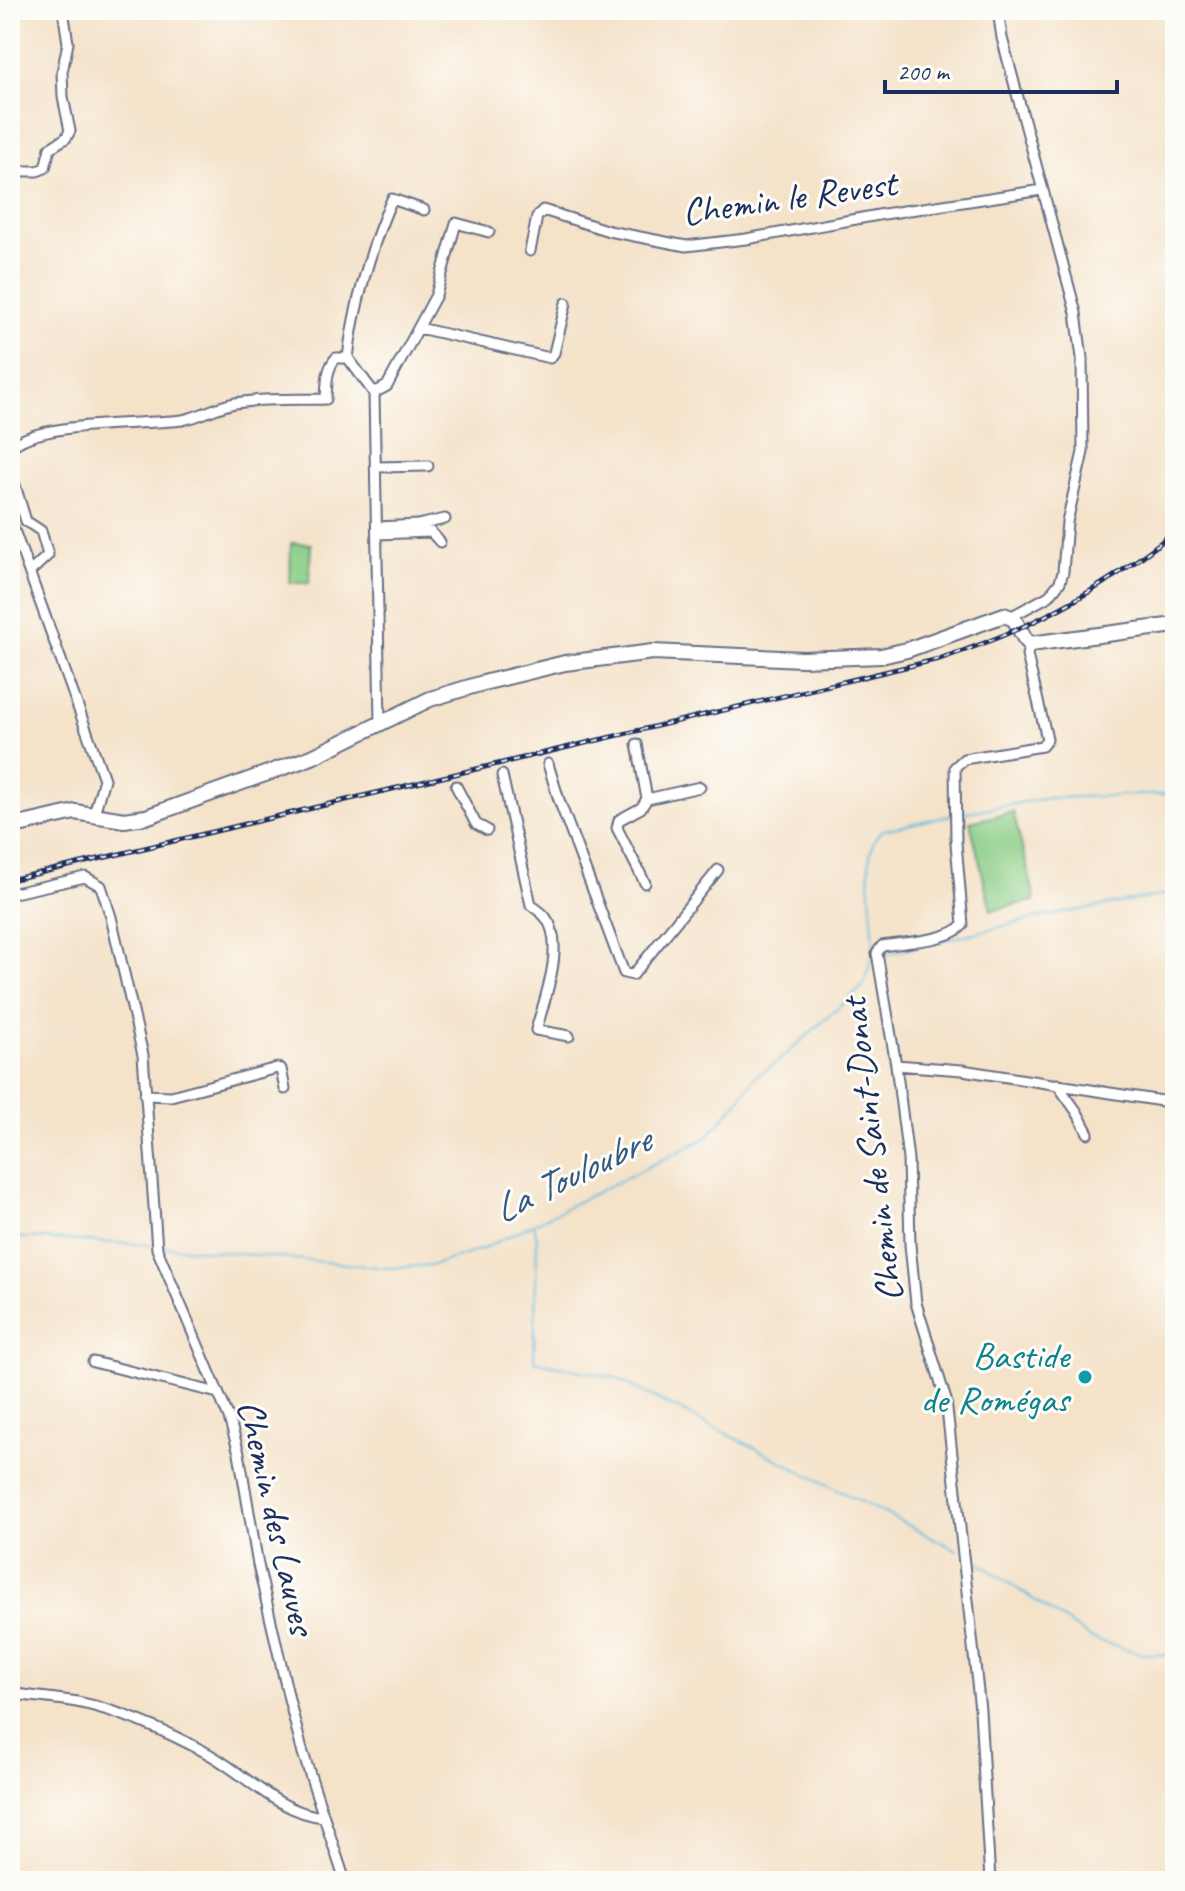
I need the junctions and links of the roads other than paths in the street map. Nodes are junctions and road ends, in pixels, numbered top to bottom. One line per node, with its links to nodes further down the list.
1 (63, 10): 3 (street)
2 (998, 10): 4 (street)
3 (10, 171)
4 (1042, 190): 7 (street, Chemin le Revest); 21 (street)
5 (424, 210): 10 (street)
6 (489, 232): 9 (street)
7 (530, 251)
8 (566, 303): 9 (street)
9 (419, 328): 11 (street)
10 (348, 358): 11 (street); 12 (street)
11 (374, 393): 14 (street)
12 (10, 449)
13 (428, 466): 14 (street)
14 (376, 467): 18 (street)
15 (10, 469): 20 (street)
16 (10, 519): 20 (street)
17 (445, 519): 18 (street)
18 (377, 530): 19 (street); 24 (street)
19 (440, 542)
20 (30, 572): 31 (street)
21 (1012, 616): 23 (main road); 24 (main road)
22 (1175, 625): 23 (main road)
23 (1030, 644): 38 (street, Chemin de Saint-Donat)
24 (380, 724): 31 (main road)
25 (637, 744): 30 (street)
26 (548, 764): 34 (street)
27 (502, 775): 37 (street)
28 (456, 786): 33 (street)
29 (700, 787): 30 (street)
30 (647, 799): 35 (street)
31 (94, 814): 32 (main road)
32 (10, 827)
33 (487, 830)
34 (718, 870)
35 (645, 883)
36 (10, 894): 41 (street, Chemin des Lauves)
37 (569, 1036)
38 (896, 1065): 39 (street); 49 (street, Chemin de Saint-Donat)
39 (1057, 1084): 42 (street); 43 (street)
40 (285, 1089): 41 (street)
41 (145, 1095): 45 (street, Chemin des Lauves)
42 (1175, 1103)
43 (1088, 1133)
44 (93, 1362): 45 (street)
45 (218, 1393): 47 (street, Chemin des Lauves)
46 (10, 1693): 47 (street)
47 (323, 1817): 48 (street, Chemin des Lauves)
48 (345, 1881)
49 (990, 1881)

